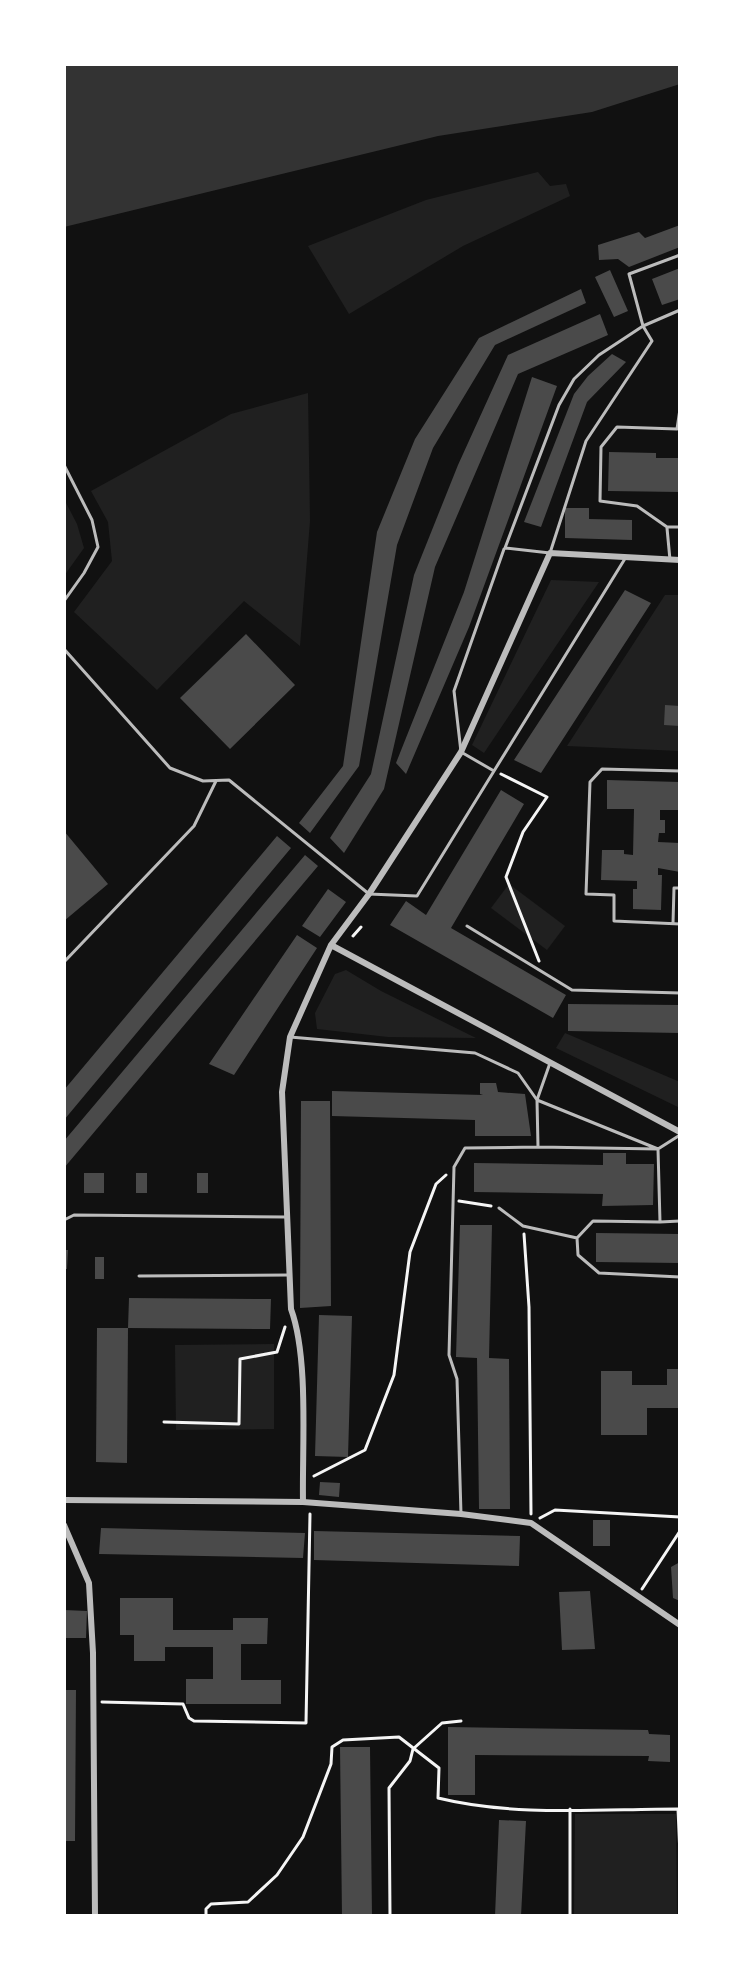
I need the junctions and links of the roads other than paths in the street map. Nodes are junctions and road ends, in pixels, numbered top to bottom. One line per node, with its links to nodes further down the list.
1 (680, 255): 3 (lane)
2 (680, 310): 3 (lane)
3 (643, 326): 8 (lane); 9 (lane)
4 (680, 409): 6 (lane)
5 (64, 465): 13 (lane)
6 (667, 527): 7 (lane); 11 (lane)
7 (680, 527)
8 (505, 548): 9 (lane); 15 (lane)
9 (550, 553): 10 (street); 15 (street)
10 (626, 557): 11 (street); 16 (lane)
11 (670, 560): 12 (street)
12 (680, 560)
13 (64, 601)
14 (64, 649): 18 (lane)
15 (461, 752): 16 (lane); 20 (street)
16 (494, 771): 20 (lane)
17 (680, 771): 21 (lane)
18 (216, 781): 20 (lane); 25 (lane)
19 (680, 888): 21 (lane)
20 (369, 894): 24 (street)
21 (673, 923): 22 (lane)
22 (680, 924)
23 (467, 926): 26 (lane)
24 (331, 945): 27 (street); 28 (street)
25 (64, 962)
26 (680, 993)
27 (290, 1037): 29 (lane); 34 (street)
28 (550, 1063): 29 (lane); 30 (street)
29 (537, 1100): 31 (lane); 32 (lane)
30 (680, 1134): 32 (lane)
31 (538, 1147): 32 (lane); 44 (lane)
32 (658, 1149): 37 (lane)
33 (499, 1208): 38 (lane)
34 (286, 1217): 35 (lane); 39 (street)
35 (64, 1220)
36 (680, 1221): 37 (lane)
37 (660, 1222): 38 (lane)
38 (577, 1238): 41 (lane)
39 (289, 1275): 40 (lane); 43 (street)
40 (139, 1276)
41 (680, 1277)
42 (64, 1500): 43 (street)
43 (307, 1502): 44 (street)
44 (461, 1514): 46 (street)
45 (64, 1525): 47 (street)
46 (680, 1625)
47 (95, 1916)

